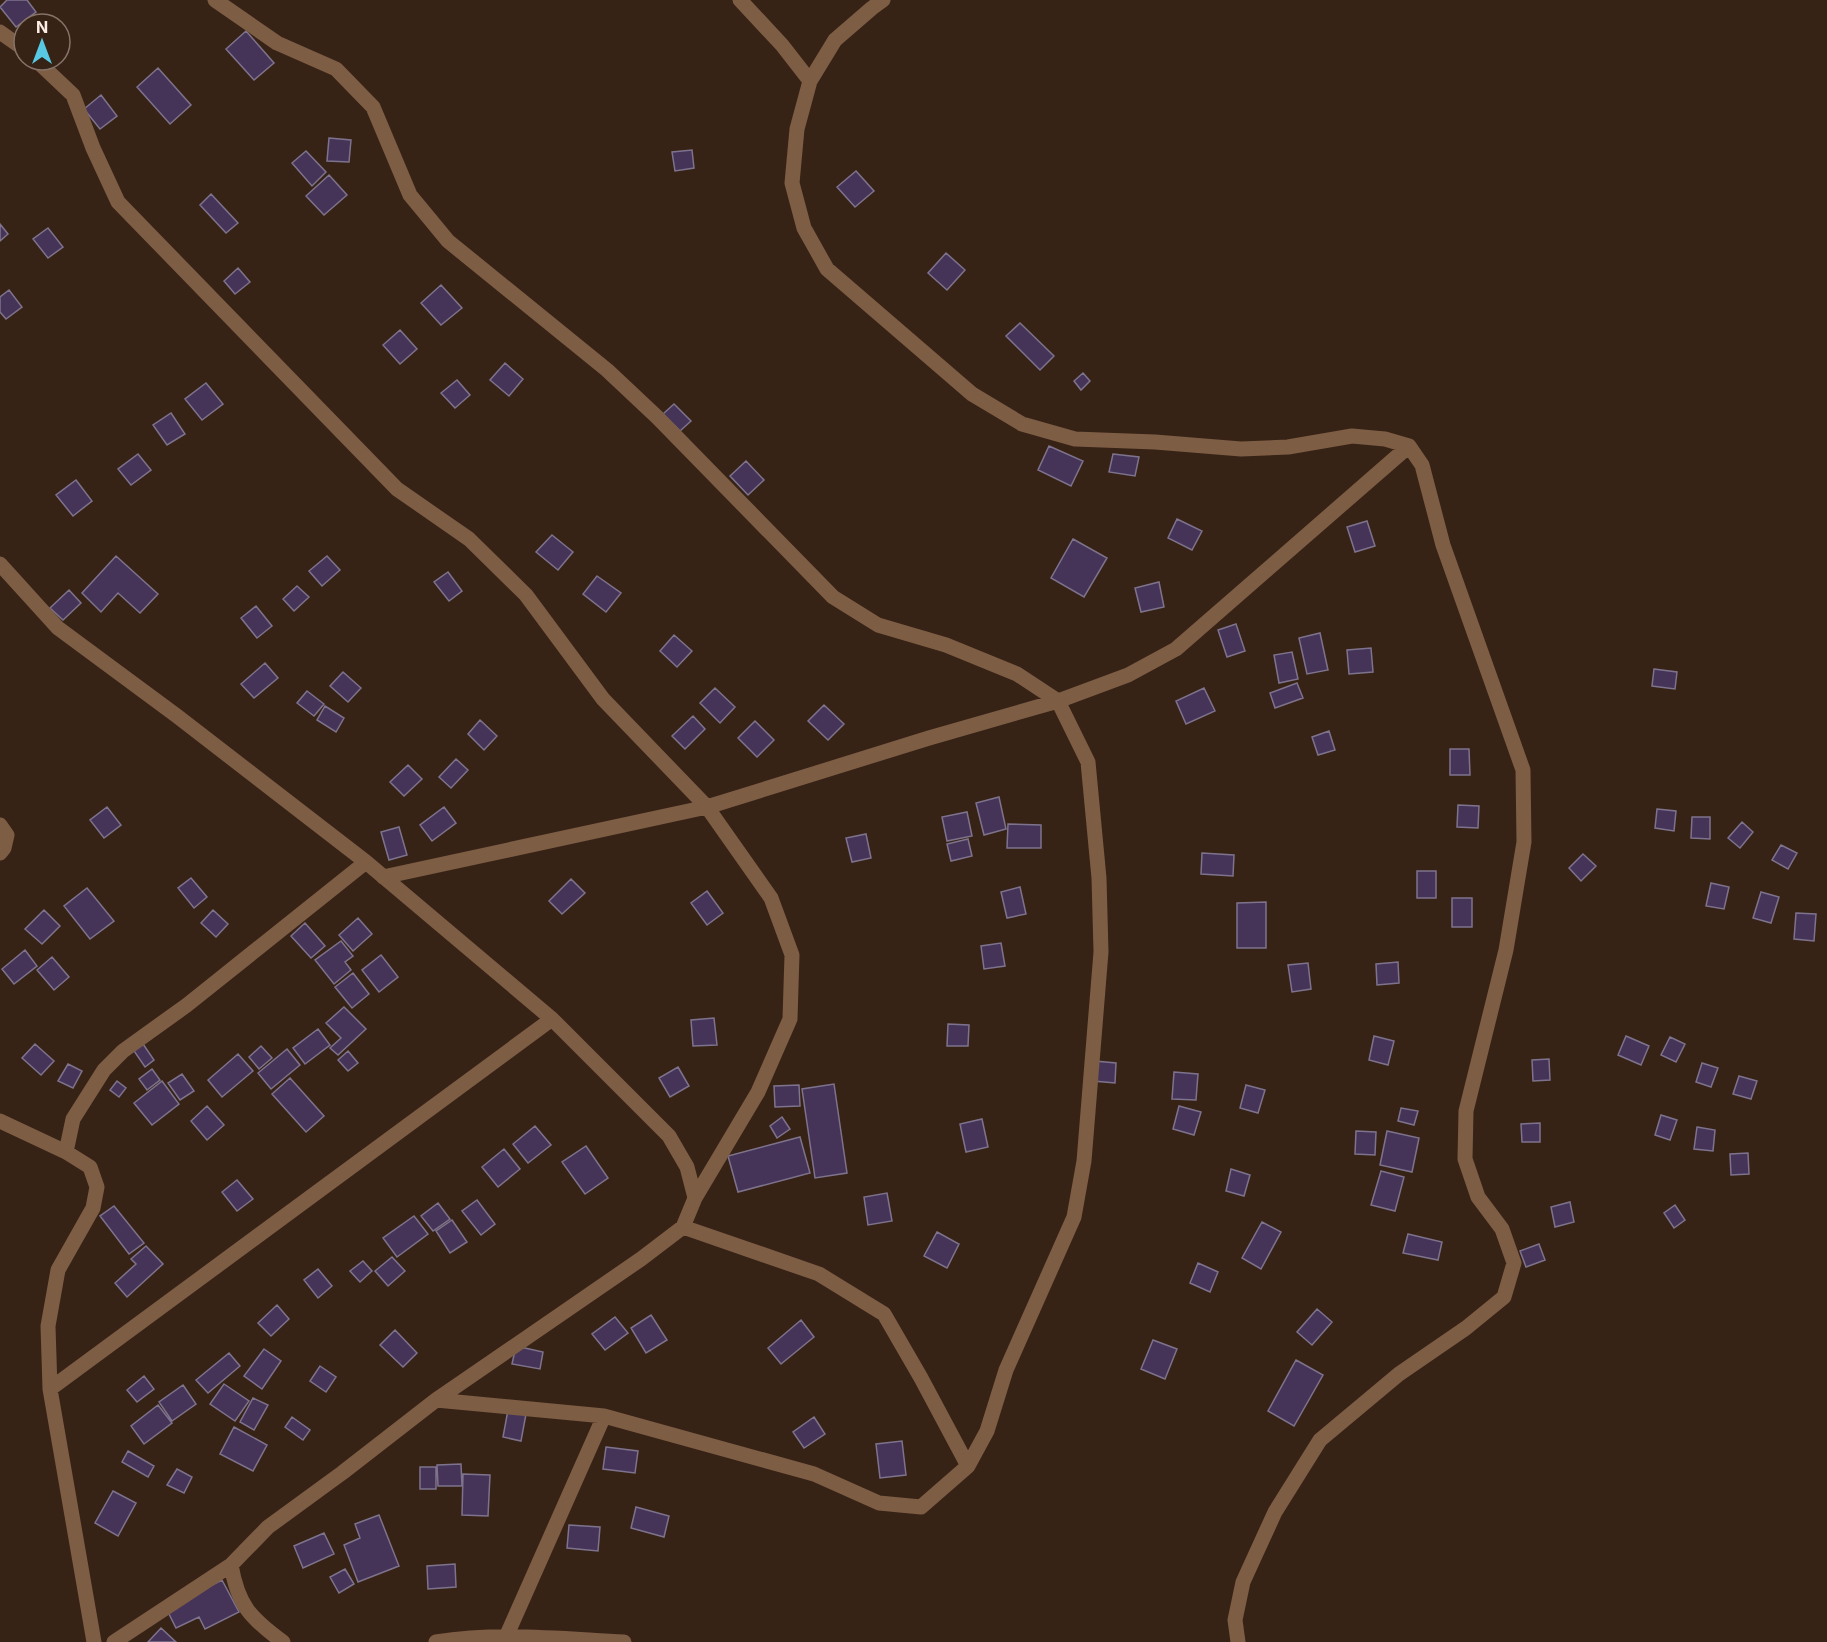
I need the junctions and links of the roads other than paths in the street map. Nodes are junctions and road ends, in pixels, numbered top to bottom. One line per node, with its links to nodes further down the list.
1 (215, 0): 8 (street)
2 (740, 0): 5 (street)
3 (883, 0): 5 (street)
4 (49, 72): 9 (street)
5 (810, 81): 6 (street)
6 (1409, 446): 8 (street); 30 (street)
7 (0, 564): 12 (street)
8 (1058, 701): 9 (street); 22 (street)
9 (707, 807): 13 (street); 17 (street)
10 (0, 825): 11 (street)
11 (0, 853)
12 (366, 862): 13 (street); 16 (street)
13 (383, 877): 14 (street)
14 (552, 1019): 17 (street); 19 (street)
15 (0, 1121): 16 (street)
16 (66, 1152): 19 (street)
17 (695, 1198): 18 (street)
18 (684, 1227): 20 (street); 22 (street)
19 (50, 1389): 25 (street)
20 (435, 1400): 21 (street); 23 (street)
21 (604, 1416): 22 (street); 24 (street)
22 (968, 1466)
23 (231, 1565): 26 (street); 27 (street)
24 (506, 1636): 28 (street); 29 (street)
25 (94, 1642)
26 (114, 1642)
27 (283, 1642)
28 (436, 1642)
29 (624, 1642)
30 (1238, 1642)

